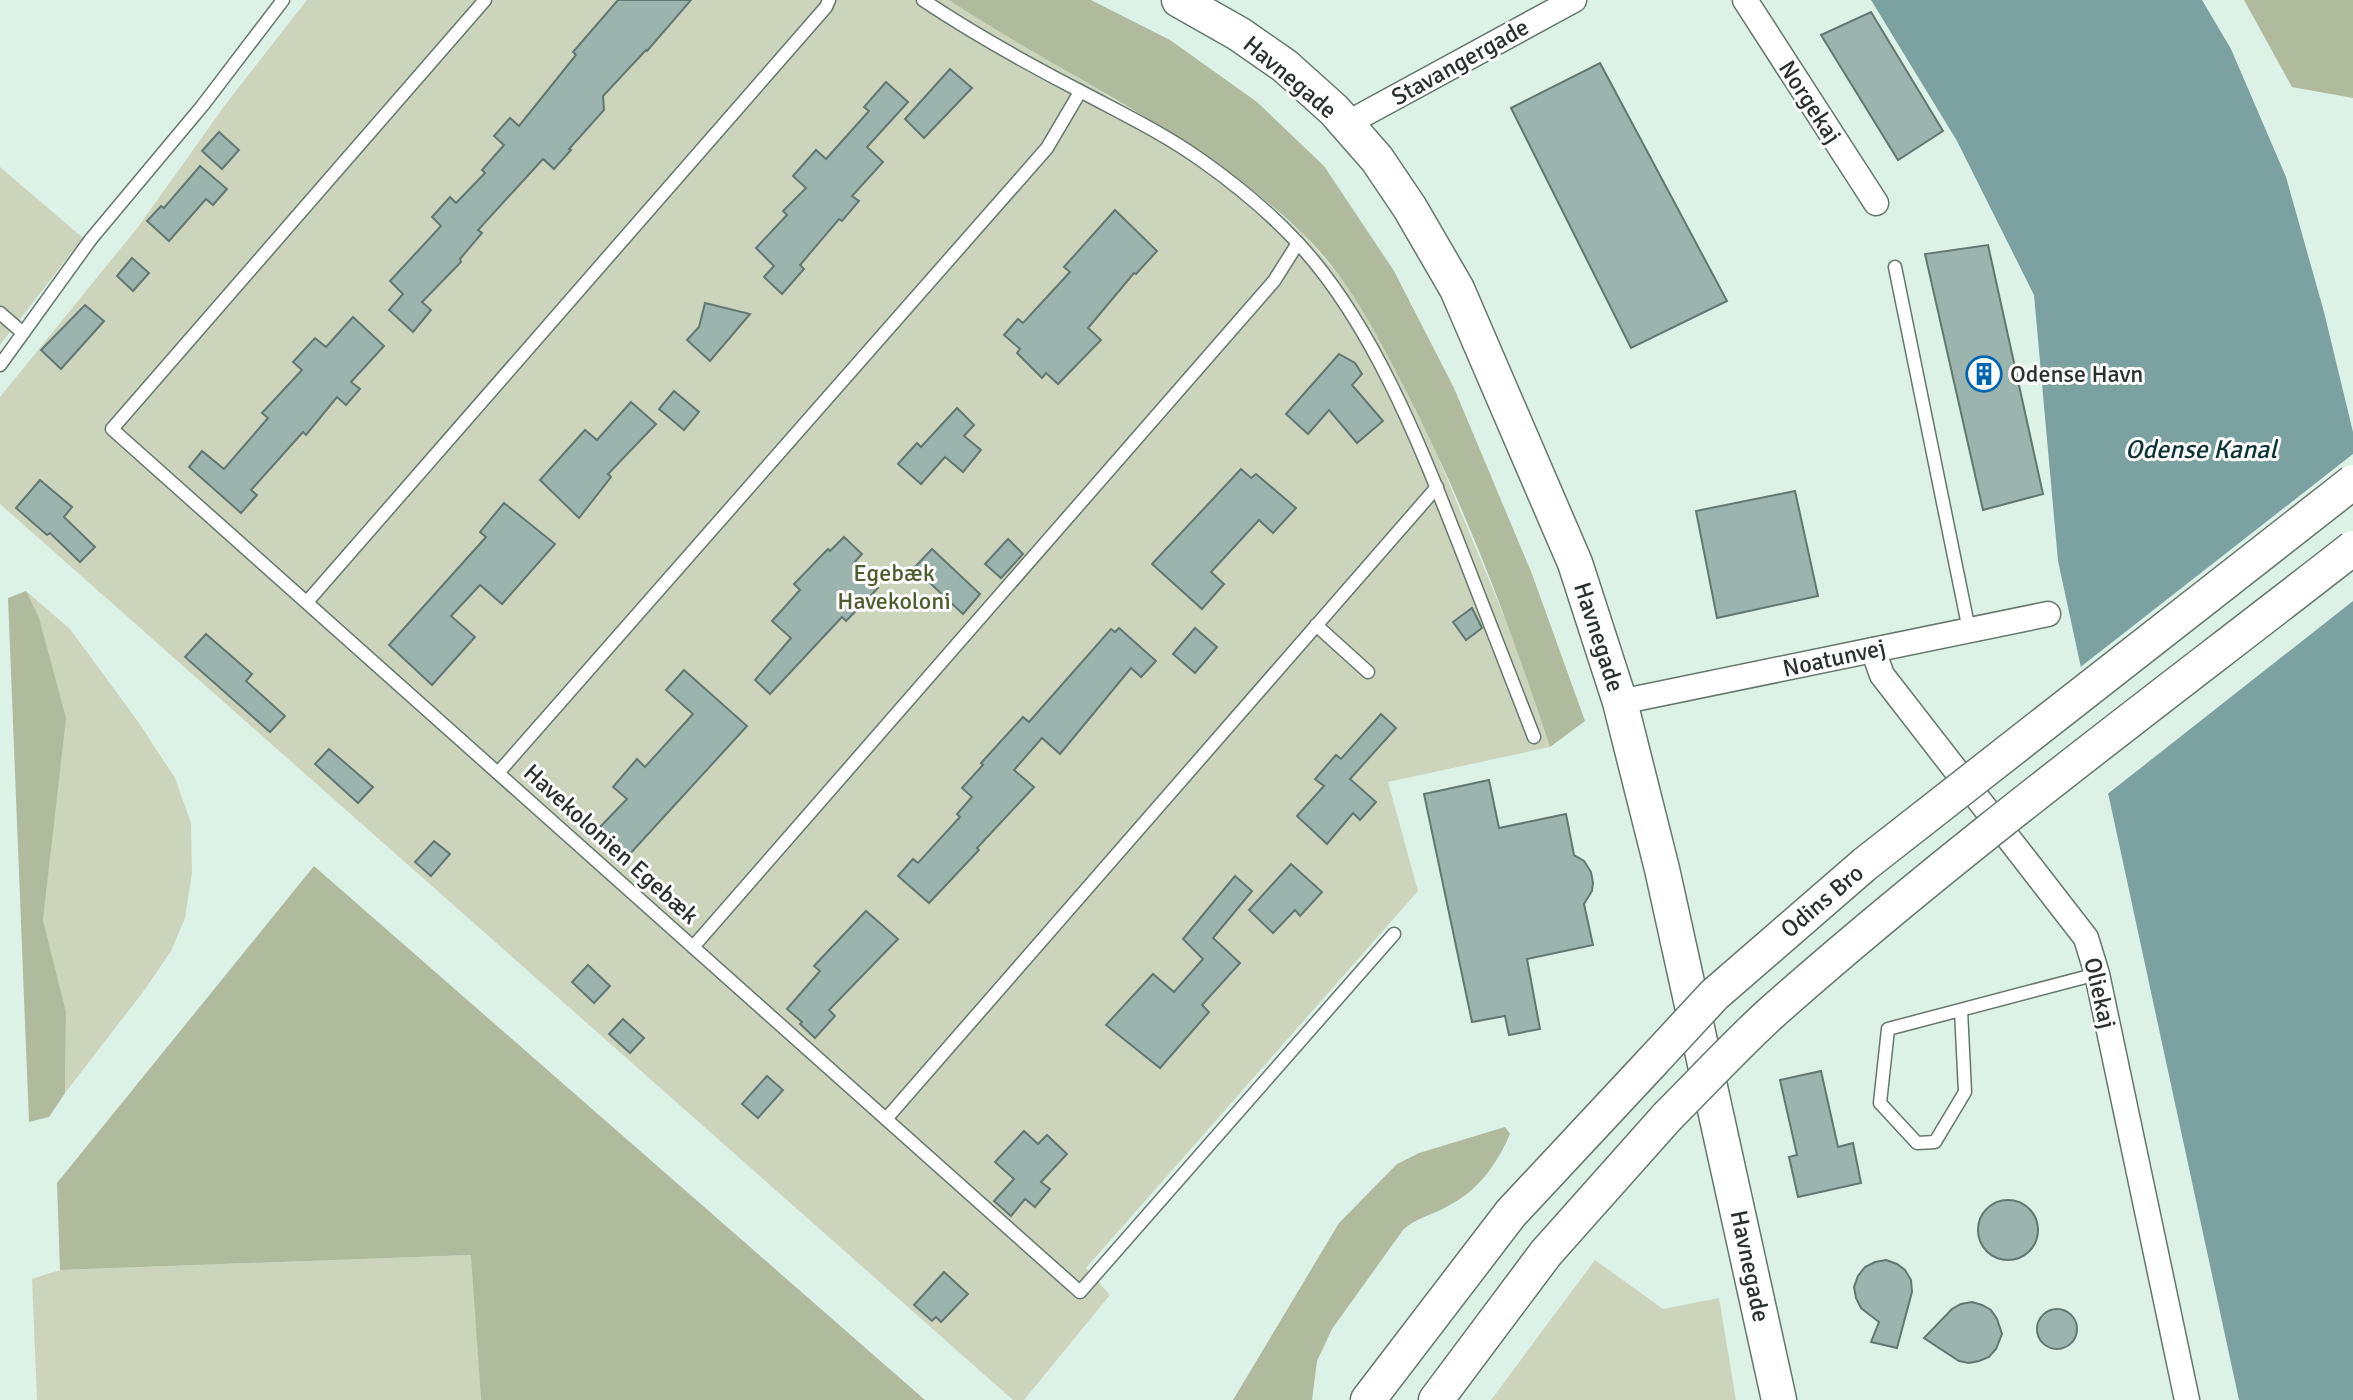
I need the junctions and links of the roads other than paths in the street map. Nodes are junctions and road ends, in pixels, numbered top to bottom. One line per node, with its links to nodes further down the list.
1 (283, 0): 14 (lane)
2 (485, 0): 19 (lane, Havekolonien Egebæk)
3 (829, 0): 19 (lane)
4 (923, 0): 8 (lane)
5 (1179, 0): 9 (main road, Havnegade)
6 (1574, 0): 9 (street, Stavangergade)
7 (1745, 0): 10 (street, Norgekaj)
8 (1080, 92): 11 (lane); 27 (lane)
9 (1346, 124): 25 (main road, Havnegade)
10 (1876, 203)
11 (1298, 243): 17 (lane); 29 (lane)
12 (1895, 267): 22 (lane)
13 (0, 313): 14 (lane)
14 (23, 333): 15 (lane)
15 (0, 365)
16 (2353, 482): 33 (main road, Odins Bro, bridge)
17 (1437, 487): 21 (lane); 26 (lane)
18 (2353, 548): 34 (main road, bridge)
19 (307, 602): 27 (lane, Havekolonien Egebæk)
20 (2048, 614): 22 (street, Noatunvej)
21 (1316, 625): 24 (lane); 32 (lane)
22 (1969, 630): 23 (street, Noatunvej)
23 (1873, 650): 25 (street, Noatunvej); 30 (street, Oliekaj)
24 (1368, 672)
25 (1620, 702): 35 (main road, Havnegade)
26 (1534, 737)
27 (498, 773): 29 (lane, Havekolonien Egebæk)
28 (1394, 934): 32 (lane, Havekolonien Egebæk)
29 (693, 947): 32 (lane, Havekolonien Egebæk)
30 (2097, 974): 31 (lane); 36 (street, Oliekaj)
31 (1961, 1010): 31 (lane)
32 (886, 1119)
33 (1368, 1400)
34 (1436, 1400)
35 (1779, 1400)
36 (2187, 1400)

